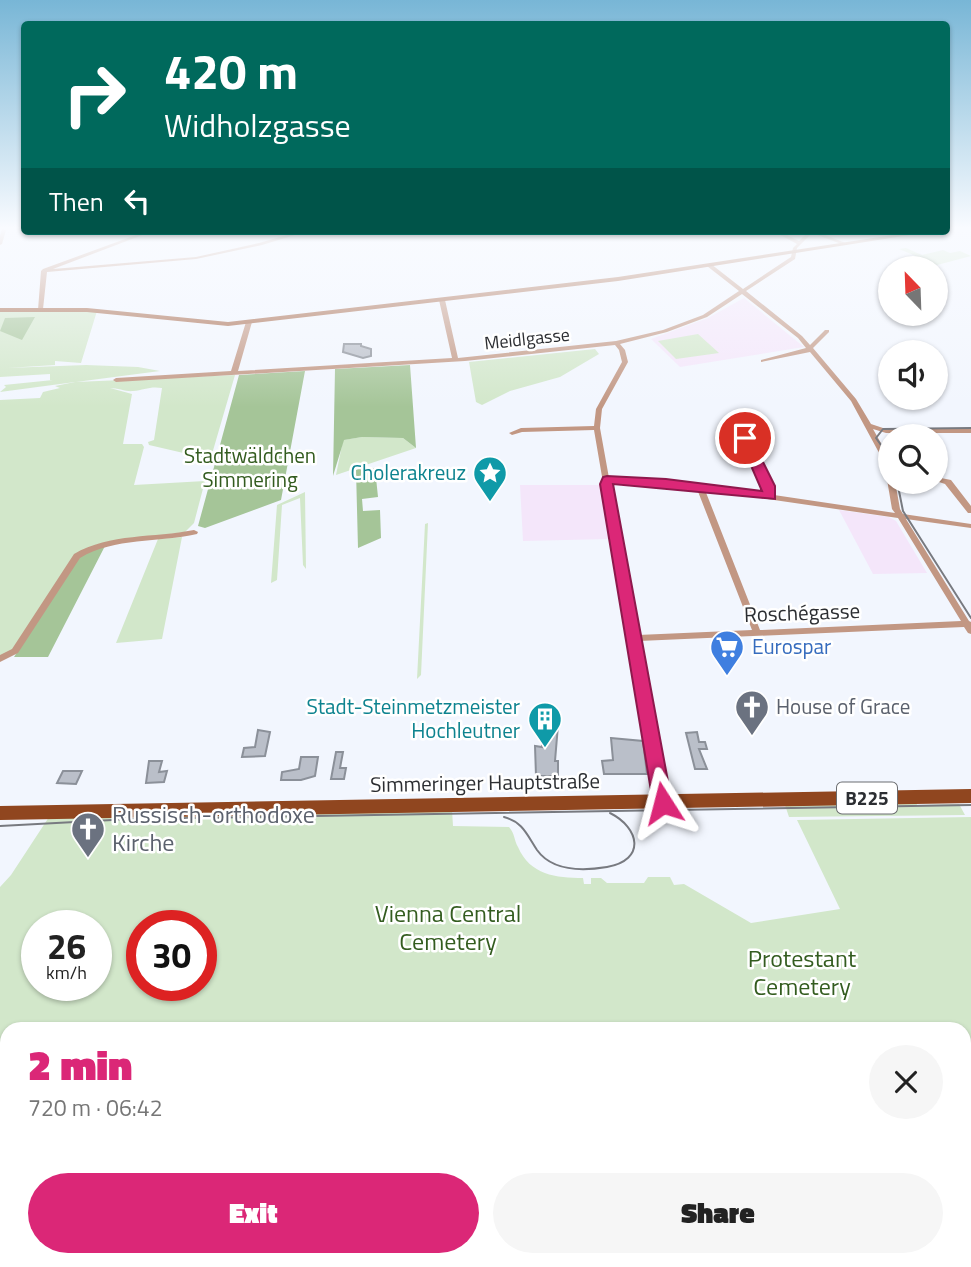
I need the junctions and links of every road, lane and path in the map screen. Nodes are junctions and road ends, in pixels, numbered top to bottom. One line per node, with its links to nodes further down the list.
1 (42, 288): 7 (street)
2 (542, 288): 6 (main road)
3 (742, 288): 5 (street)
4 (748, 288): 5 (street, Meidlgasse)
5 (745, 290): 11 (street, Meidlgasse); 12 (street)
6 (442, 300): 9 (main road); 13 (street)
7 (40, 309): 8 (main road); 9 (main road)
8 (0, 310)
9 (249, 322): 15 (street)
10 (827, 331): 12 (street)
11 (616, 343): 13 (street, Meidlgasse); 18 (street)
12 (811, 349): 14 (street); 17 (street)
13 (455, 359): 15 (street, Meidlgasse)
14 (763, 361)
15 (234, 373): 16 (street, Meidlgasse)
16 (116, 380)
17 (870, 426): 20 (street); 22 (street)
18 (597, 428): 21 (street); 23 (street)
19 (744, 430): 27 (street)
20 (971, 431)
21 (513, 433)
22 (878, 445)
23 (607, 480): 24 (street); 34 (street)
24 (700, 487): 27 (street); 33 (street)
25 (948, 487): 28 (street)
26 (893, 494): 29 (street)
27 (770, 496): 29 (street)
28 (971, 511)
29 (900, 515): 30 (street); 32 (street)
30 (971, 526)
31 (194, 532): 35 (street)
32 (970, 626): 33 (street, Roschégasse)
33 (757, 633): 34 (street, Roschégasse)
34 (635, 638): 37 (street)
35 (0, 659)
36 (971, 796): 37 (main road, Simmeringer Hauptstraße / B225)
37 (663, 803): 38 (main road, Simmeringer Hauptstraße / B225)
38 (0, 813)

